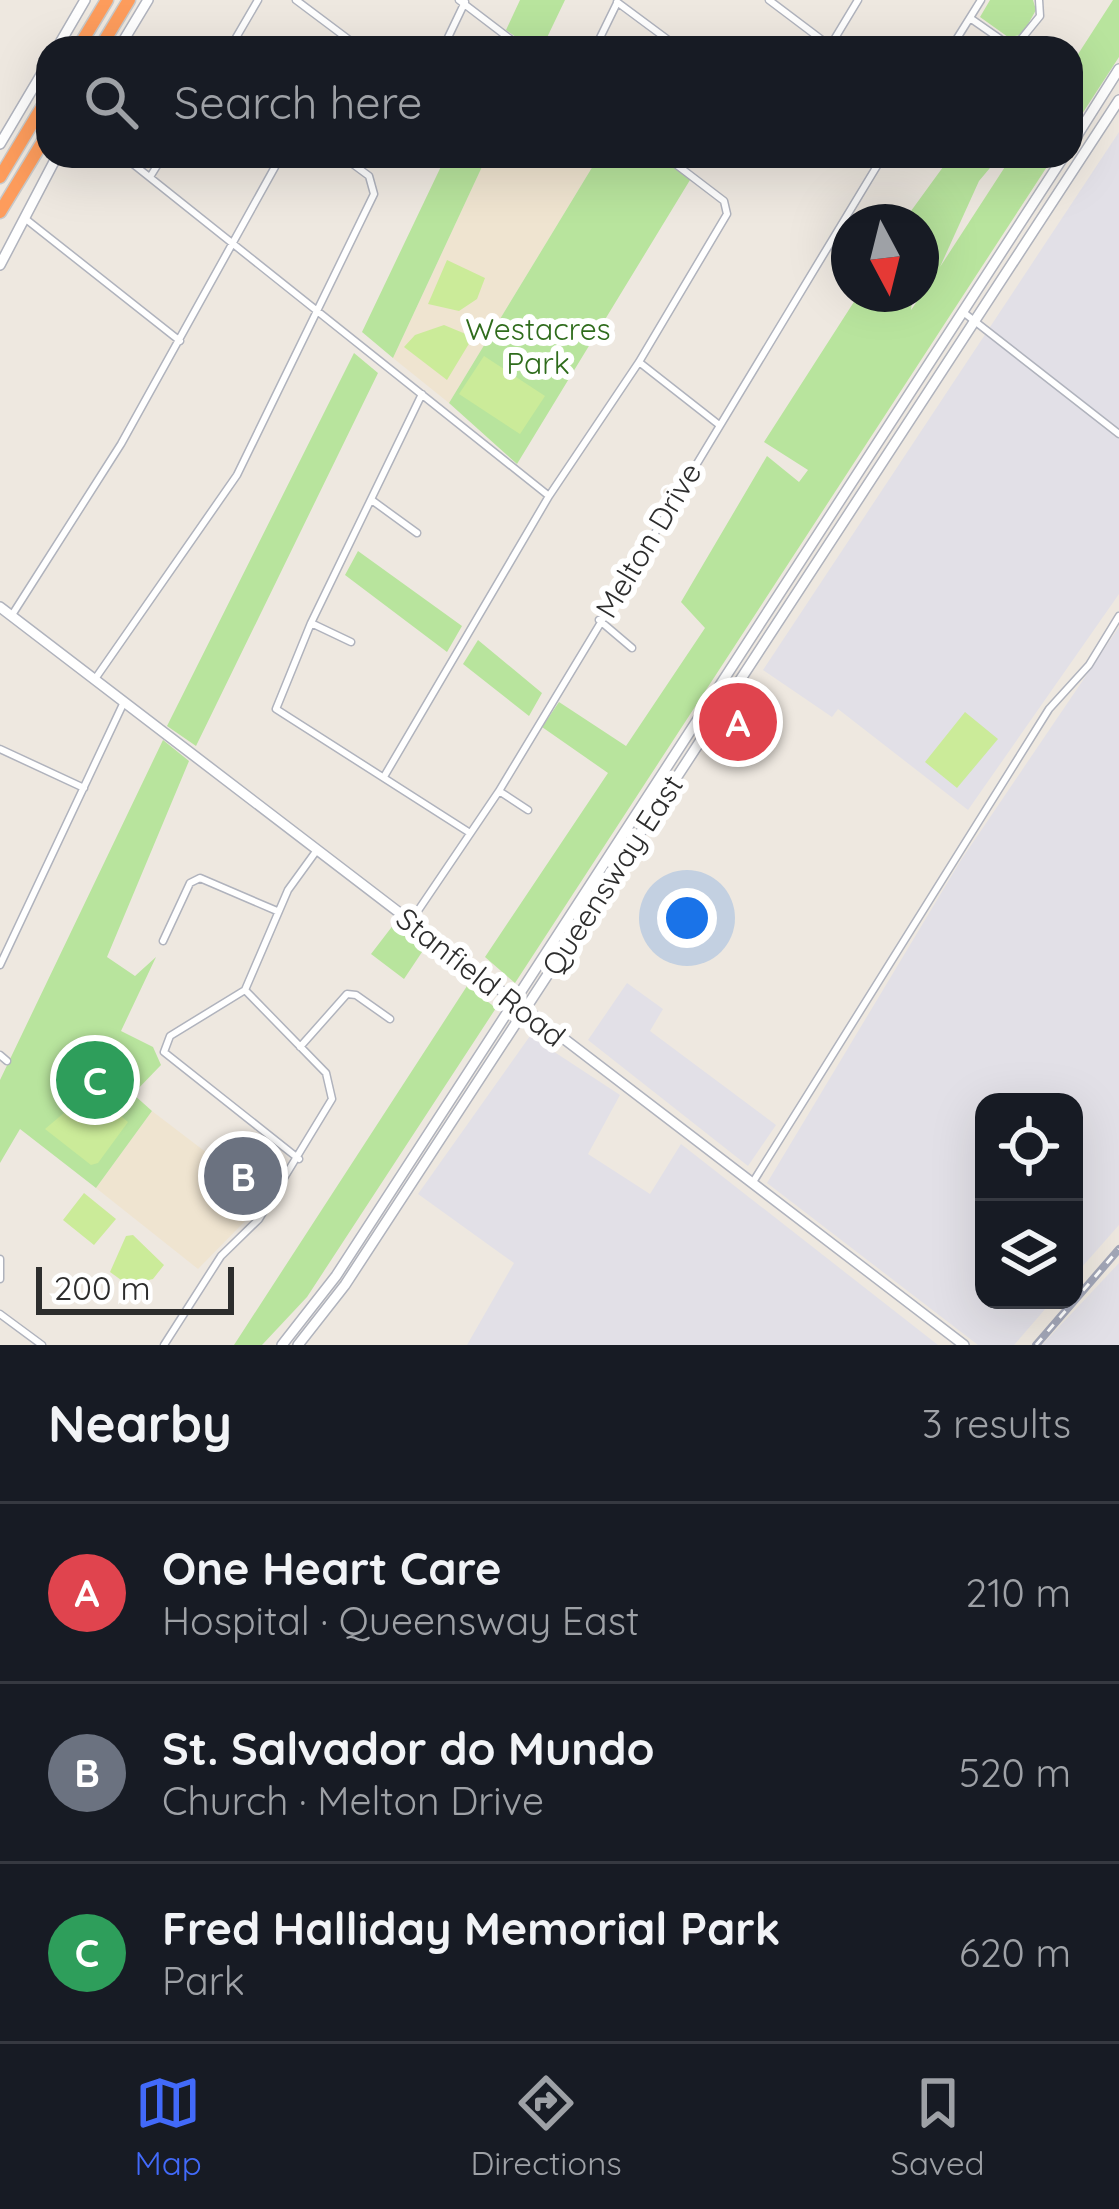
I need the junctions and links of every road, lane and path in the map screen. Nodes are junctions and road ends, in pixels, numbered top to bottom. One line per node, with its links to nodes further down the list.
1 (85, 0): 14 (main road)
2 (107, 0): 15 (highway)
3 (129, 0): 16 (highway)
4 (148, 0): 17 (main road)
5 (258, 0): 18 (street)
6 (296, 0): 19 (street)
7 (770, 0): 24 (street)
8 (858, 0): 25 (street)
9 (981, 0): 13 (street)
10 (1039, 0): 28 (street)
11 (463, 1): 20 (street); 21 (street)
12 (618, 1): 22 (street); 23 (street)
13 (970, 18): 26 (street); 27 (street)
14 (64, 36)
15 (85, 36)
16 (107, 36)
17 (126, 36)
18 (237, 36)
19 (344, 36)
20 (448, 36)
21 (507, 36)
22 (601, 36)
23 (663, 36)
24 (815, 36)
25 (836, 36)
26 (959, 36)
27 (997, 36)
28 (1024, 36)
29 (1119, 69): 33 (main road)
30 (36, 83): 34 (main road)
31 (1119, 100): 36 (main road, Queensway East)
32 (36, 118): 46 (highway)
33 (1083, 126)
34 (0, 144)
35 (36, 153): 49 (highway)
36 (1083, 155)
37 (51, 168): 50 (main road)
38 (138, 168): 47 (street)
39 (156, 168): 47 (street)
40 (274, 168): 51 (street)
41 (358, 168): 54 (street)
42 (680, 168): 58 (street)
43 (876, 168): 48 (street, Melton Drive)
44 (1056, 168): 55 (main road, Queensway East)
45 (1074, 168): 56 (main road, Queensway East)
46 (0, 177)
47 (150, 177): 51 (street)
48 (857, 204)
49 (0, 212)
50 (27, 220): 53 (main road); 57 (street)
51 (235, 246): 54 (street); 57 (street)
52 (831, 247): 60 (street, Melton Drive)
53 (0, 265)
54 (316, 308): 59 (street); 72 (street)
55 (964, 312): 56 (street); 86 (main road, Queensway East)
56 (974, 321): 61 (street); 86 (main road, Queensway East)
57 (180, 341): 66 (street)
58 (639, 362): 60 (street); 62 (street)
59 (422, 394): 62 (street); 63 (street)
60 (718, 424): 68 (street, Melton Drive)
61 (1119, 434)
62 (549, 496): 75 (street)
63 (374, 501): 64 (street); 69 (street)
64 (417, 532)
65 (0, 607): 66 (main road, Stanfield Road)
66 (12, 615): 72 (main road, Stanfield Road)
67 (1119, 616): 90 (street)
68 (599, 620): 71 (street); 77 (street, Melton Drive)
69 (311, 623): 70 (street); 75 (street)
70 (351, 642)
71 (632, 648)
72 (95, 679): 73 (main road, Stanfield Road)
73 (124, 701): 76 (street); 80 (main road, Stanfield Road)
74 (0, 749): 76 (street)
75 (385, 775): 79 (street)
76 (84, 788): 84 (street)
77 (499, 791): 78 (street); 79 (street, Melton Drive)
78 (528, 810)
79 (470, 832): 82 (street, Melton Drive)
80 (317, 850): 81 (street); 82 (main road, Stanfield Road)
81 (278, 911): 83 (street); 85 (street)
82 (411, 921): 86 (main road, Stanfield Road)
83 (164, 941)
84 (0, 965)
85 (245, 990): 88 (street); 89 (street)
86 (519, 1006): 90 (main road, Stanfield Road); 96 (main road, Queensway East); 97 (main road, Queensway East)
87 (390, 1019): 88 (street)
88 (300, 1047): 89 (street)
89 (299, 1159): 95 (street)
90 (752, 1185): 98 (main road, Stanfield Road)
91 (2, 1263): 92 (street)
92 (0, 1279)
93 (0, 1314): 94 (street)
94 (42, 1345)
95 (164, 1345)
96 (282, 1345)
97 (298, 1345)
98 (964, 1345)

